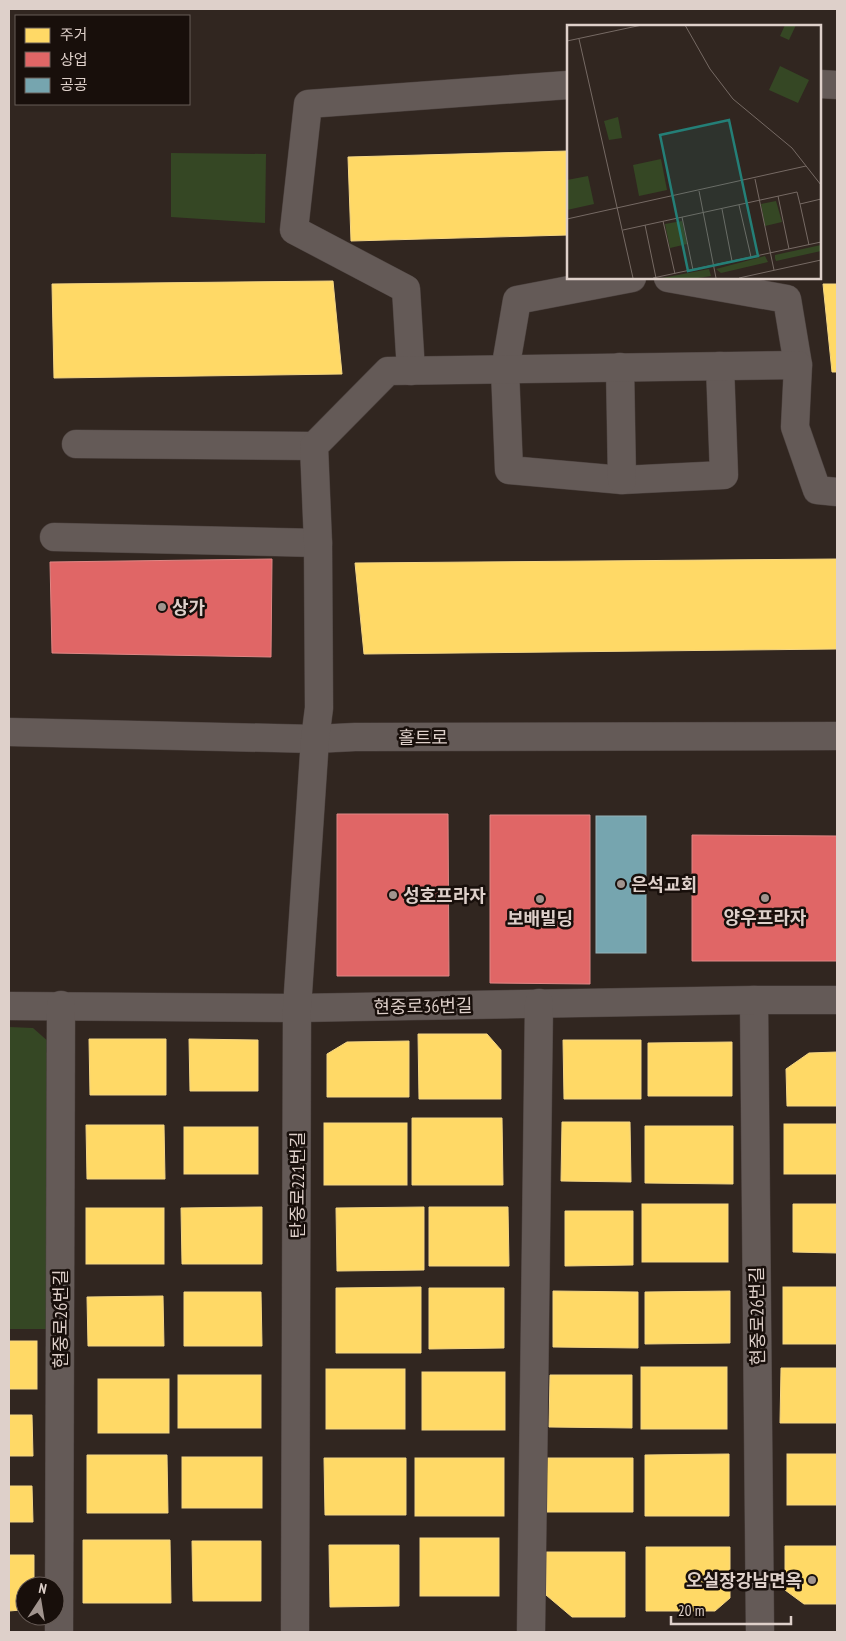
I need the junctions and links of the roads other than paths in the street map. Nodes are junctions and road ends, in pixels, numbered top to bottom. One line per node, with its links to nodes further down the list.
1 (821, 84): 3 (street)
2 (567, 85): 10 (street)
3 (837, 85)
4 (627, 279): 9 (street)
5 (674, 279): 6 (street)
6 (798, 365): 7 (street); 14 (street)
7 (720, 366): 8 (street); 13 (street)
8 (620, 367): 9 (street); 13 (street)
9 (505, 370): 10 (street); 13 (street)
10 (411, 371): 12 (street)
11 (76, 444): 12 (street)
12 (314, 446): 16 (street, 탄중로221번길)
13 (622, 480)
14 (837, 492)
15 (54, 537): 16 (street)
16 (318, 543): 19 (street, 탄중로221번길)
17 (9, 732): 19 (street, 홀트로)
18 (837, 736): 19 (street, 홀트로)
19 (315, 739): 25 (street, 탄중로221번길)
20 (754, 1000): 21 (street, 현중로36번길); 22 (street, 현중로36번길); 29 (street, 현중로26번길)
21 (837, 1000)
22 (539, 1003): 25 (street, 현중로36번길); 28 (street)
23 (61, 1005): 24 (street, 현중로36번길); 25 (street, 현중로36번길); 26 (street, 현중로26번길)
24 (9, 1006)
25 (297, 1008): 27 (street, 탄중로221번길)
26 (59, 1632)
27 (296, 1632)
28 (531, 1632)
29 (760, 1632)

